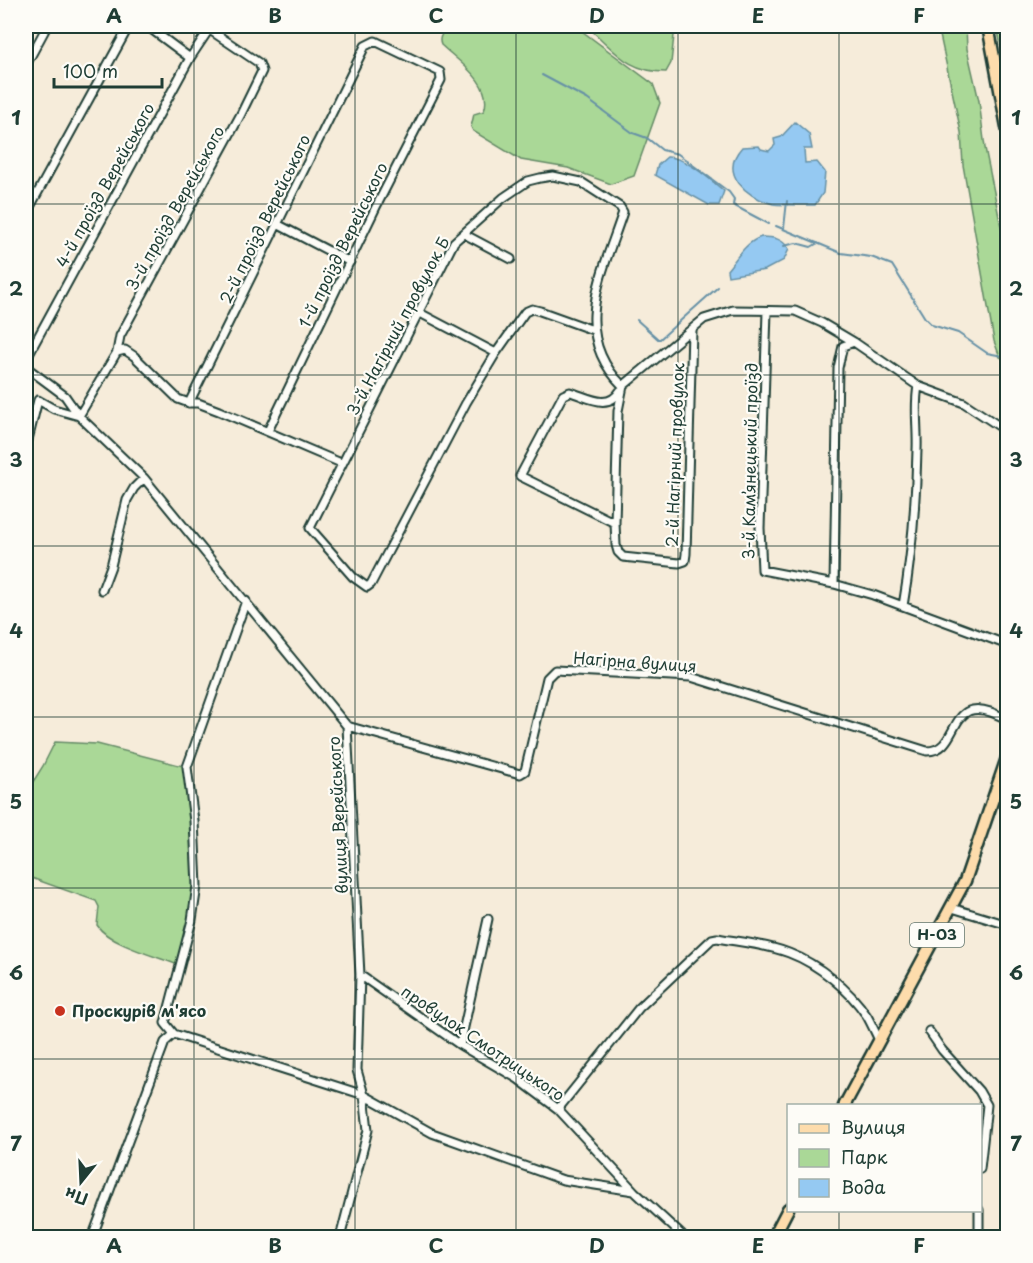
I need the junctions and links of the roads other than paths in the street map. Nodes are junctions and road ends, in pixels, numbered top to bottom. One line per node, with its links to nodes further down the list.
1 (47, 26): 8 (street)
2 (129, 26): 10 (street)
3 (147, 26): 7 (street)
4 (988, 26): 9 (main road)
5 (210, 28): 7 (street, 4-й проїзд Верейського); 20 (street, 3-й проїзд Верейського)
6 (365, 46): 11 (street, 2-й проїзд Верейського); 14 (street, 1-й проїзд Верейського)
7 (190, 58): 22 (street, 4-й проїзд Верейського)
8 (26, 65)
9 (1008, 132)
10 (26, 214)
11 (277, 224): 14 (street); 27 (street, 2-й проїзд Верейського)
12 (464, 234): 13 (street); 16 (street, 3-й Нагірний провулок Б); 17 (street, 3-й Нагірний провулок Б)
13 (511, 259)
14 (350, 262): 30 (street, 1-й проїзд Верейського)
15 (767, 310): 18 (street); 19 (street); 36 (street, 3-й Камʼянецький проїзд)
16 (418, 312): 21 (street); 33 (street, 3-й Нагірний провулок Б)
17 (593, 330): 21 (street, 3-й Нагірний провулок Б); 24 (street)
18 (692, 330): 24 (street); 35 (street, 2-й Нагірний провулок)
19 (854, 342): 25 (street); 36 (street)
20 (117, 352): 27 (street); 29 (street, 3-й проїзд Верейського)
21 (496, 353): 33 (street, 3-й Нагірний провулок Б)
22 (26, 359)
23 (26, 367): 29 (street, вулиця Верейського)
24 (623, 386): 26 (street); 28 (street, 2-й Нагірний провулок)
25 (918, 386): 31 (street); 39 (street)
26 (613, 400): 28 (street); 35 (street)
27 (189, 403): 30 (street)
28 (618, 411): 35 (street, 2-й Нагірний провулок)
29 (79, 416): 32 (street); 34 (street, вулиця Верейського)
30 (268, 431): 33 (street)
31 (1008, 432)
32 (26, 448)
33 (341, 463)
34 (144, 478): 37 (street); 38 (street, вулиця Верейського)
35 (615, 523)
36 (834, 585): 39 (street, 3-й Камʼянецький проїзд)
37 (102, 590)
38 (246, 601): 42 (street, вулиця Верейського); 49 (street)
39 (903, 606): 40 (street, 3-й Камʼянецький проїзд)
40 (1008, 645)
41 (1008, 720): 42 (street, Нагірна вулиця)
42 (347, 726): 47 (street, вулиця Верейського)
43 (1008, 755): 44 (main road, Н-03)
44 (952, 908): 46 (street); 50 (main road, Н-03)
45 (488, 919): 51 (street)
46 (1008, 925)
47 (360, 975): 51 (street, провулок Смотрицького); 52 (street, вулиця Верейського)
48 (929, 1031): 55 (street)
49 (174, 1034): 52 (street); 59 (street)
50 (879, 1041): 53 (main road, Н-03); 54 (street)
51 (460, 1045): 54 (street, провулок Смотрицького)
52 (364, 1095): 56 (street); 60 (street, вулиця Верейського)
53 (845, 1104)
54 (558, 1109): 56 (street, провулок Смотрицького)
55 (982, 1158)
56 (634, 1191): 61 (street, провулок Смотрицького)
57 (787, 1212): 62 (main road)
58 (979, 1212): 63 (street)
59 (92, 1238)
60 (340, 1238)
61 (685, 1238)
62 (773, 1238)
63 (979, 1238)

